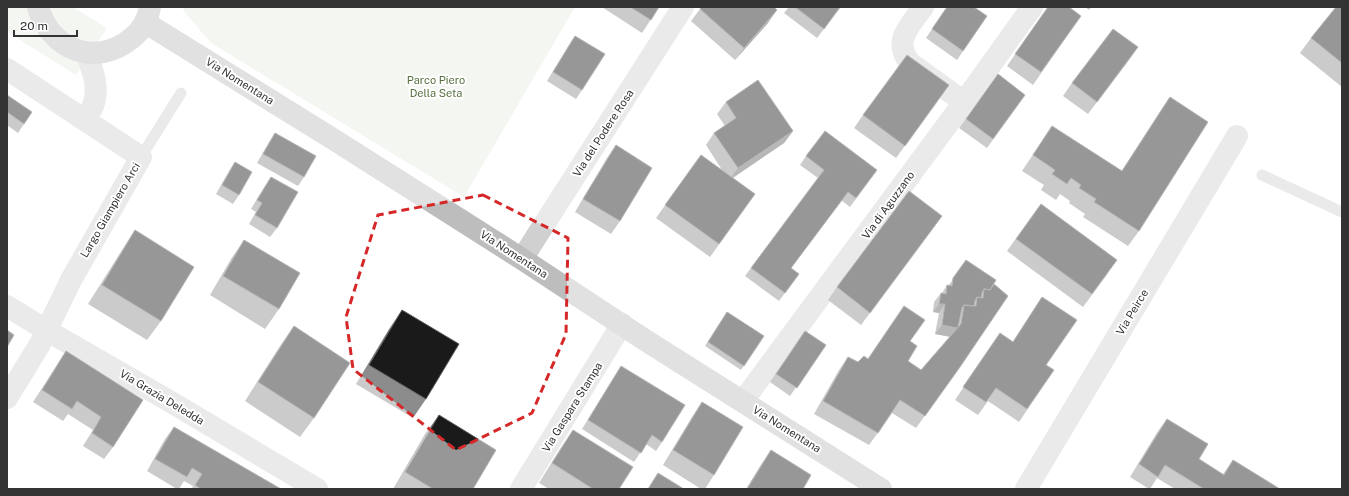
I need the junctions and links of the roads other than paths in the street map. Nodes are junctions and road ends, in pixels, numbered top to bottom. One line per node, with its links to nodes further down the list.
1 (38, 7): 6 (main road)
2 (684, 7): 15 (street, Via del Podere Rosa)
3 (923, 7): 9 (street)
4 (1032, 7): 9 (street, Via di Aguzzano)
5 (148, 15): 6 (main road); 15 (main road, Via Nomentana)
6 (86, 52): 10 (street)
7 (7, 69): 10 (street)
8 (180, 93): 12 (lane, Largo Giampiero Arci)
9 (964, 102): 20 (street, Via di Aguzzano)
10 (84, 119): 12 (street)
11 (1237, 136): 24 (street, Via Peirce)
12 (141, 157): 18 (street, Largo Giampiero Arci)
13 (1262, 175): 14 (lane)
14 (1342, 212)
15 (522, 259): 17 (main road, Via Nomentana)
16 (7, 306): 18 (street, Via Grazia Deledda)
17 (622, 324): 20 (main road, Via Nomentana); 22 (street, Via Gaspara Stampa)
18 (46, 330): 19 (street, Largo Giampiero Arci); 21 (street, Via Grazia Deledda)
19 (7, 398)
20 (743, 401): 23 (main road, Via Nomentana)
21 (317, 489)
22 (521, 489)
23 (881, 489)
24 (1026, 489)

